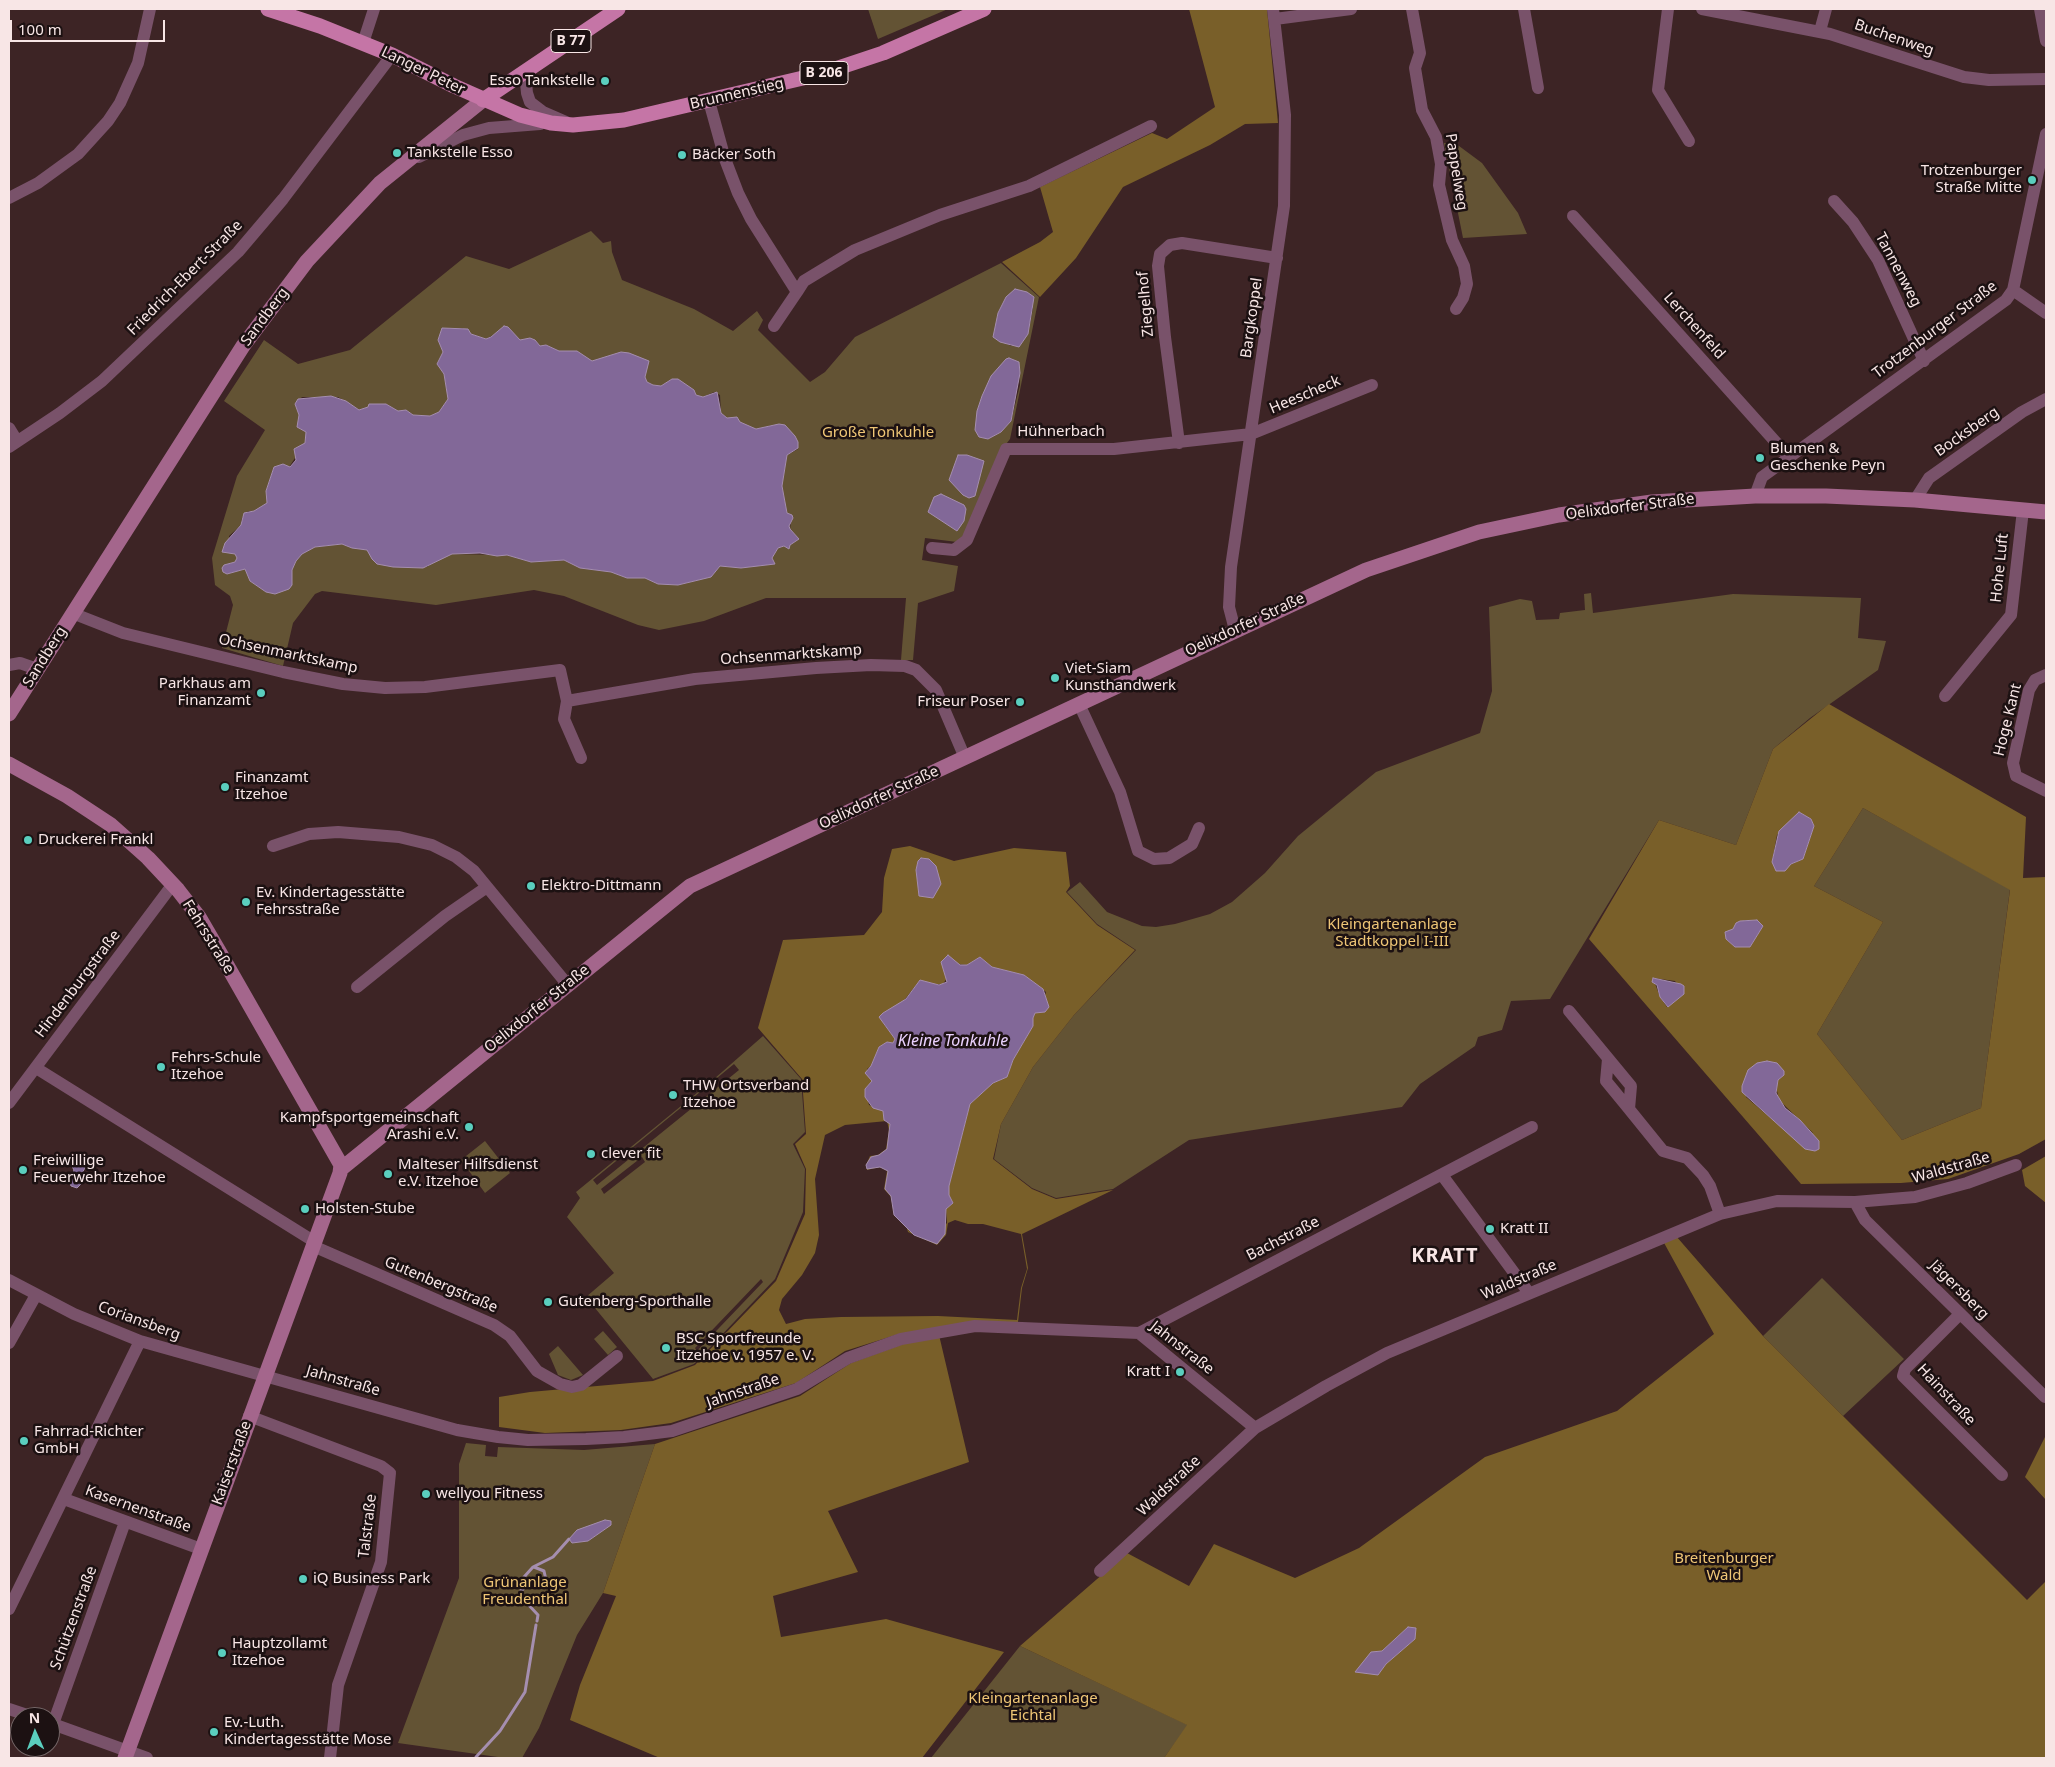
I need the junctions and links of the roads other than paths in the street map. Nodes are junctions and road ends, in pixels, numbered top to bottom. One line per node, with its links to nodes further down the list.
1 (150, 9): 29 (street)
2 (268, 9): 16 (main road, Langer Peter / B 206)
3 (374, 9): 16 (street, Langer Peter)
4 (618, 9): 18 (main road, Sandberg / B 77)
5 (984, 9): 22 (main road, Brunnenstieg / B 206)
6 (1351, 9): 13 (street)
7 (1412, 9): 35 (street, Pappelweg)
8 (1524, 9): 20 (street)
9 (1668, 9): 27 (street)
10 (1702, 9): 14 (street, Buchenweg)
11 (1826, 9): 14 (street)
12 (2040, 9): 15 (street)
13 (1274, 14): 32 (street, Bargkoppel)
14 (1820, 31): 19 (street, Buchenweg)
15 (2046, 41)
16 (363, 43): 17 (main road, Langer Peter / B 206)
17 (392, 55): 21 (main road, Langer Peter / B 206); 44 (street, Friedrich-Ebert-Straße)
18 (525, 73): 21 (main road, Sandberg / B 77); 24 (street)
19 (2046, 79)
20 (1538, 88)
21 (483, 100): 23 (main road, Brunnenstieg / B 206); 28 (main road, Sandberg)
22 (709, 101): 24 (main road, Brunnenstieg / B 206); 34 (street)
23 (551, 123): 24 (main road, Brunnenstieg / B 206); 28 (street)
24 (573, 125)
25 (1151, 126): 34 (street)
26 (2046, 134): 33 (street, Trotzenburger Straße)
27 (1689, 141)
28 (403, 164): 51 (main road, Sandberg)
29 (9, 198)
30 (1834, 200): 38 (street, Tannenweg)
31 (1573, 216): 45 (street, Lerchenfeld)
32 (1277, 258): 42 (street, Bargkoppel); 43 (street, Ziegelhof)
33 (2013, 290): 36 (street); 38 (street, Trotzenburger Straße)
34 (797, 292): 37 (street)
35 (1456, 309)
36 (2046, 313)
37 (774, 326)
38 (1924, 361): 45 (street, Trotzenburger Straße)
39 (1372, 385): 42 (street, Heescheck)
40 (2046, 399): 47 (street, Bocksberg)
41 (9, 428): 44 (street)
42 (1251, 434): 43 (street, Hühnerbach); 52 (street, Bargkoppel)
43 (1179, 443): 50 (street, Hühnerbach)
44 (13, 444)
45 (1790, 458): 46 (street, Trotzenburger Straße)
46 (1755, 496): 47 (main road, Oelixdorfer Straße); 52 (main road, Oelixdorfer Straße)
47 (1915, 500): 48 (main road, Oelixdorfer Straße)
48 (2023, 510): 49 (main road, Oelixdorfer Straße); 56 (street, Hohe Luft)
49 (2046, 512)
50 (932, 548)
51 (72, 613): 54 (main road, Sandberg); 57 (street, Ochsenmarktskamp)
52 (1235, 630): 58 (main road, Oelixdorfer Straße)
53 (9, 665): 54 (street)
54 (37, 669): 59 (main road, Sandberg)
55 (2046, 675): 63 (street, Hoge Kant)
56 (1945, 696)
57 (567, 701): 60 (street, Ochsenmarktskamp); 61 (street, Ochsenmarktskamp)
58 (1079, 704): 61 (main road, Oelixdorfer Straße); 64 (street)
59 (9, 714)
60 (581, 758)
61 (965, 758): 68 (main road, Oelixdorfer Straße)
62 (9, 764): 66 (main road, Fehrsstraße)
63 (2046, 791)
64 (1198, 828)
65 (273, 846): 67 (street)
66 (173, 884): 71 (street, Hindenburgstraße); 75 (main road, Fehrsstraße)
67 (487, 887): 68 (street); 69 (street)
68 (567, 984): 75 (main road, Oelixdorfer Straße)
69 (357, 987)
70 (1569, 1011): 78 (street)
71 (36, 1068): 72 (street, Hindenburgstraße); 79 (street, Gutenbergstraße)
72 (9, 1103)
73 (1532, 1127): 76 (street, Bachstraße)
74 (2016, 1165): 77 (street, Waldstraße)
75 (341, 1169): 79 (main road, Kaiserstraße)
76 (1442, 1175): 81 (street); 84 (street, Bachstraße)
77 (1855, 1202): 78 (street, Waldstraße); 83 (street, Jägersberg)
78 (1720, 1214): 81 (street, Waldstraße)
79 (314, 1244): 87 (street, Gutenbergstraße); 88 (main road, Kaiserstraße)
80 (9, 1280): 82 (street, Coriansberg)
81 (1529, 1293): 91 (street, Waldstraße)
82 (36, 1295): 85 (street, Coriansberg); 86 (street)
83 (1960, 1314): 89 (street, Jägersberg); 92 (street, Hainstraße)
84 (1140, 1333): 88 (street, Jahnstraße); 91 (street, Jahnstraße)
85 (140, 1341): 88 (street, Coriansberg); 93 (street)
86 (9, 1343)
87 (617, 1356)
88 (264, 1376): 90 (main road, Kaiserstraße)
89 (2045, 1397)
90 (249, 1416): 95 (main road, Kaiserstraße); 102 (street, Talstraße)
91 (1255, 1428): 96 (street, Waldstraße)
92 (2002, 1475)
93 (64, 1499): 94 (street, Kasernenstraße); 97 (street)
94 (125, 1522): 95 (street, Kasernenstraße); 98 (street, Schützenstraße)
95 (201, 1549): 100 (main road, Kaiserstraße)
96 (1100, 1571)
97 (9, 1610)
98 (58, 1707)
99 (60, 1727): 100 (street)
100 (126, 1755): 101 (street)
101 (147, 1758)
102 (330, 1758)

